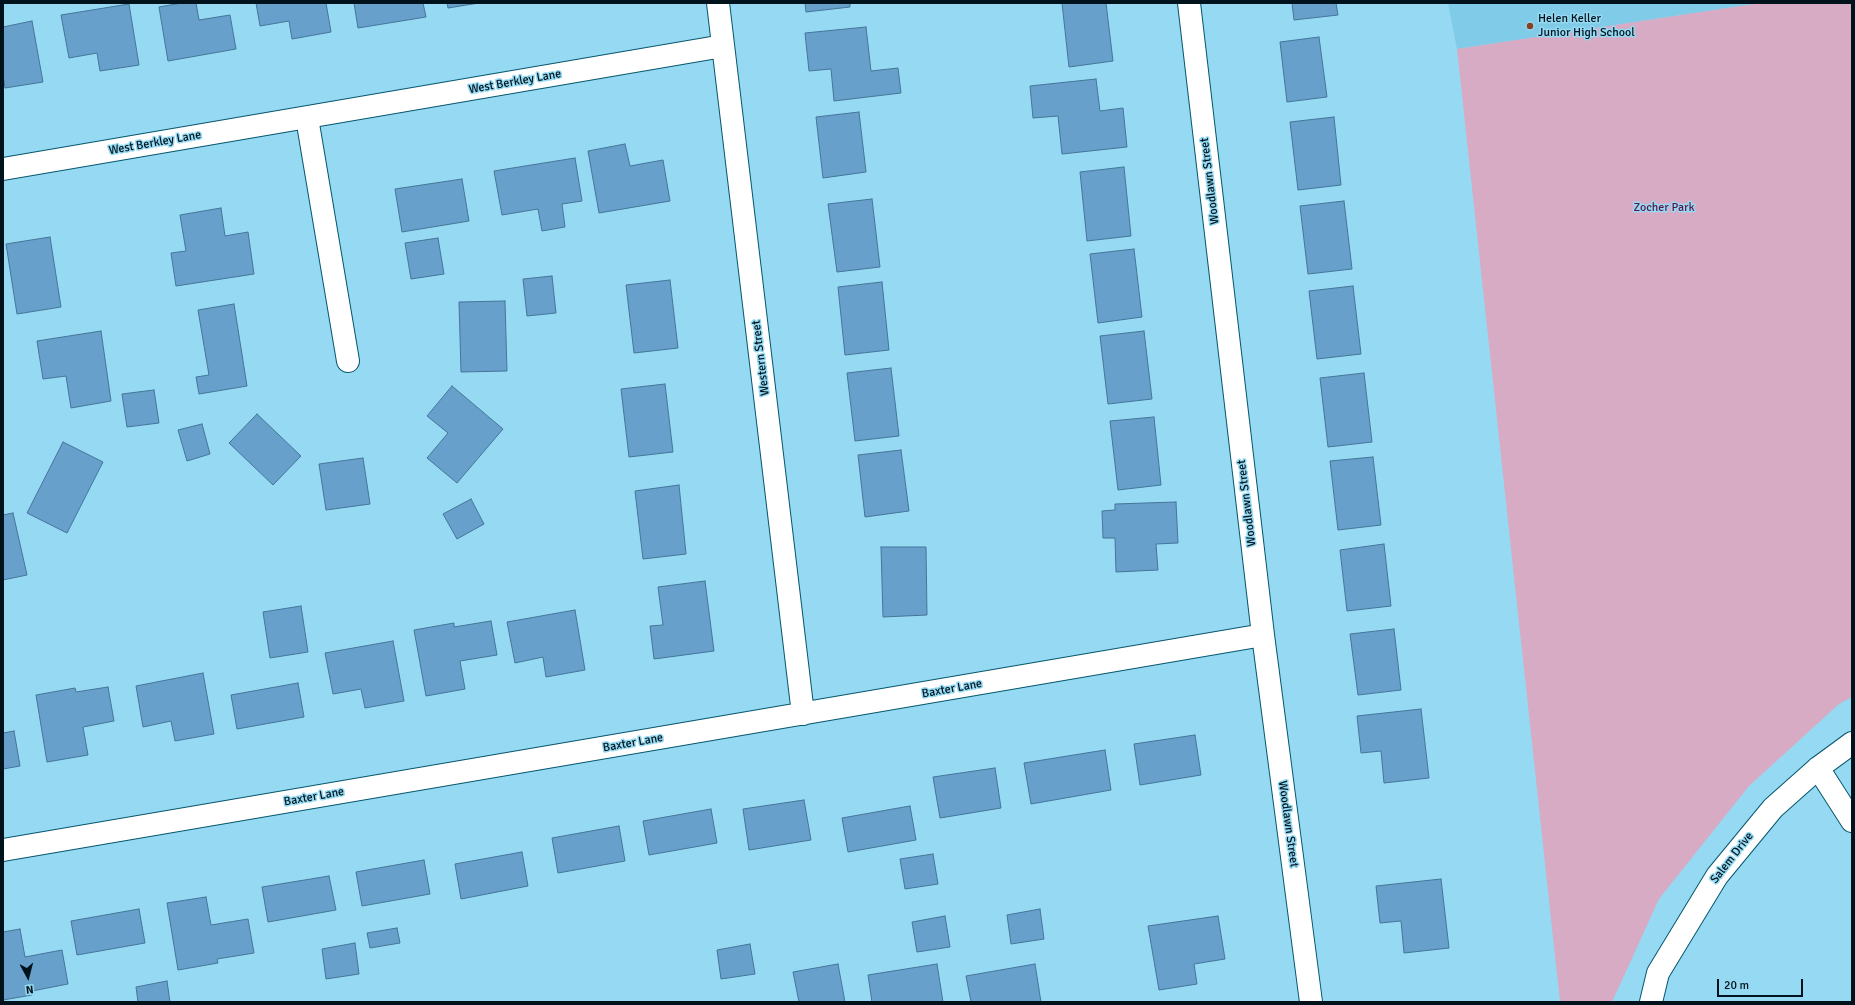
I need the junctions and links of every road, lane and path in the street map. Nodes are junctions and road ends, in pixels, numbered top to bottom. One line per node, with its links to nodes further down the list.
1 (718, 3): 3 (street, Western Street)
2 (1189, 3): 7 (street, Woodlawn Street)
3 (723, 46): 4 (street, West Berkley Lane); 8 (street, Western Street)
4 (307, 118): 5 (street, West Berkley Lane); 6 (street)
5 (3, 169)
6 (348, 361)
7 (1263, 635): 8 (street, Baxter Lane); 13 (street, Woodlawn Street)
8 (804, 714): 12 (street, Baxter Lane)
9 (1852, 742): 10 (street, Salem Drive)
10 (1818, 768): 11 (street); 14 (street, Salem Drive)
11 (1852, 821)
12 (3, 850)
13 (1311, 1002)
14 (1650, 1002)

